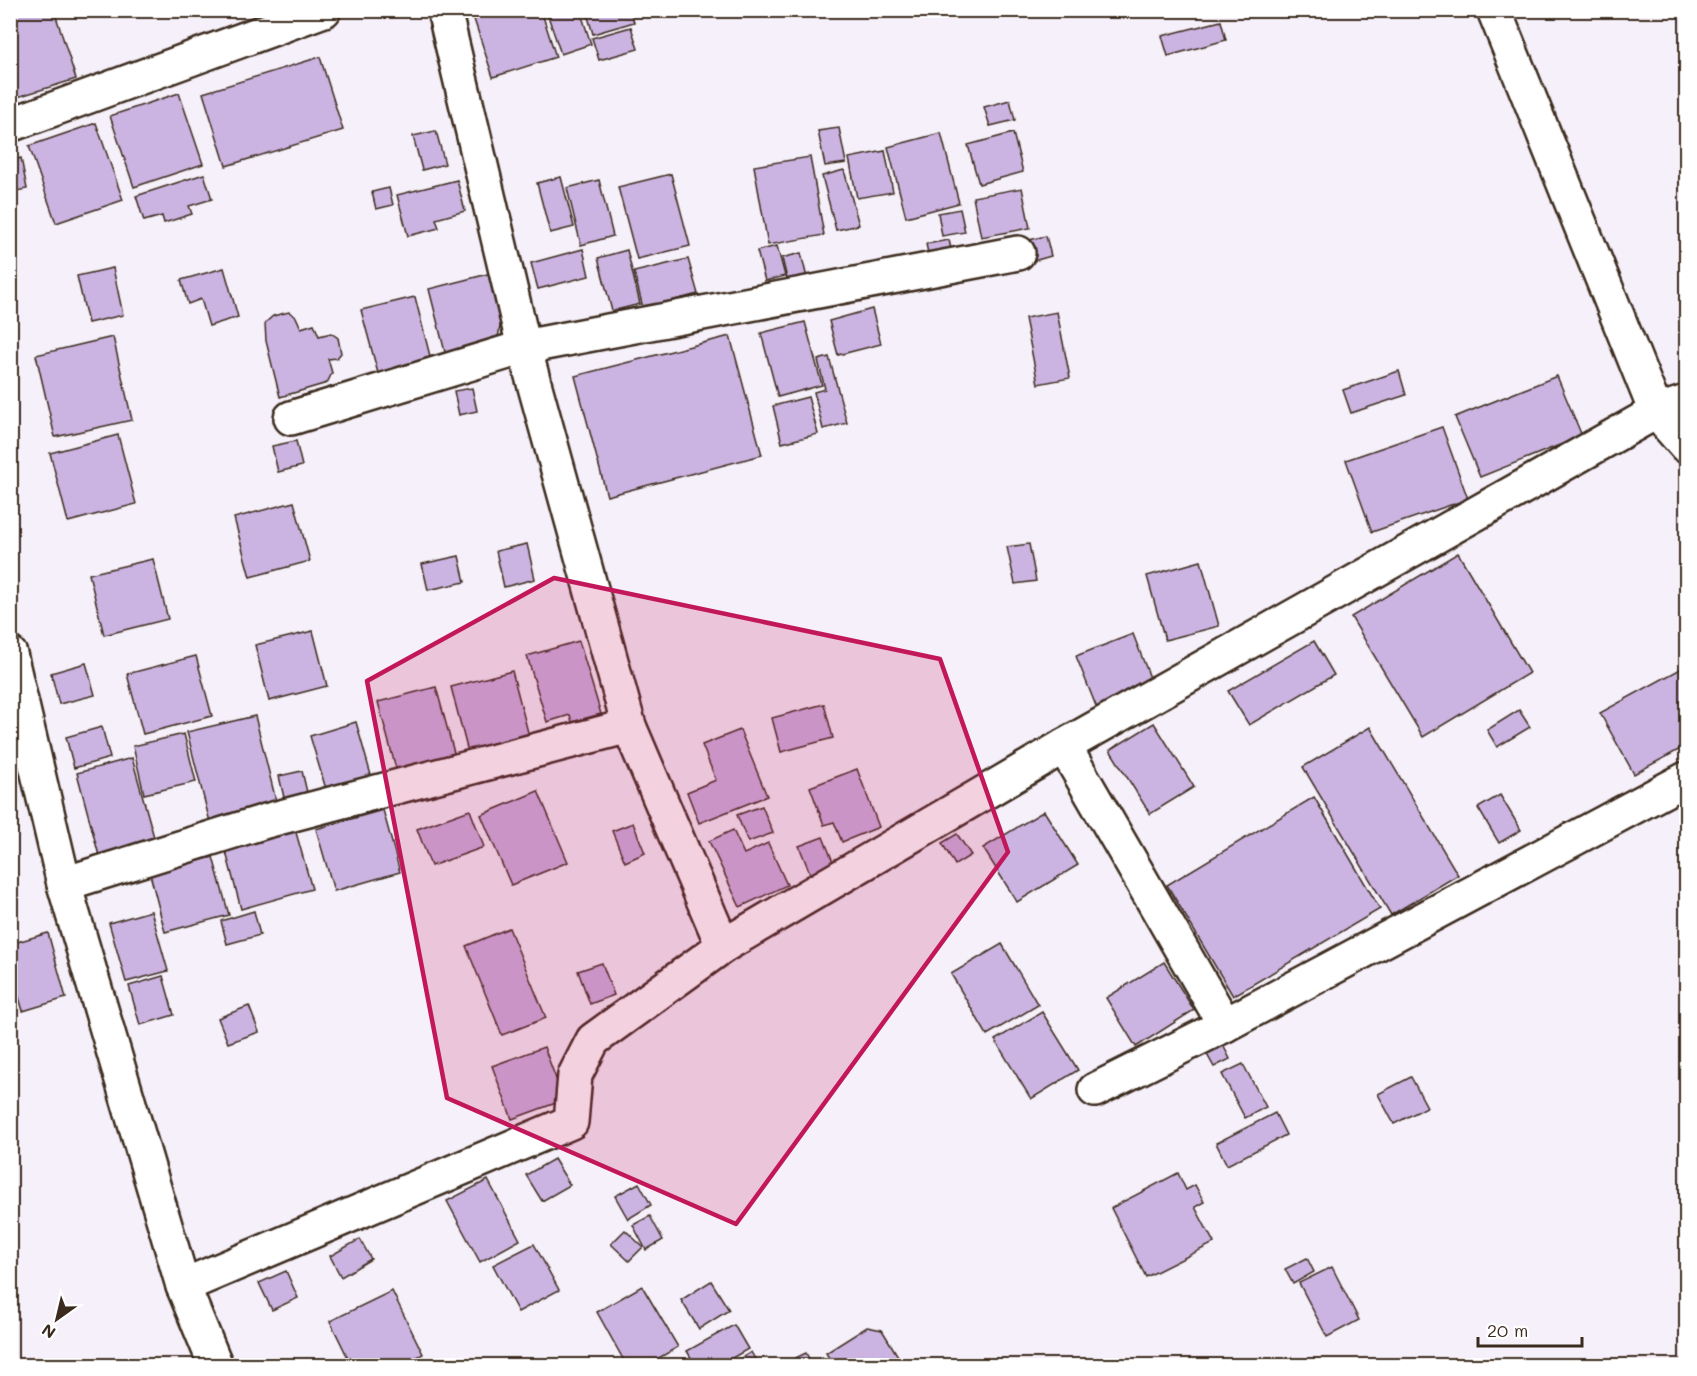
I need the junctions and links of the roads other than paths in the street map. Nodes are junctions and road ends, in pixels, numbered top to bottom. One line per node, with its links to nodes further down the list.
1 (324, 10): 4 (street)
2 (444, 10): 7 (street)
3 (1494, 10): 9 (street)
4 (272, 20): 5 (street)
5 (10, 125)
6 (1018, 253): 7 (street)
7 (524, 347): 10 (street); 13 (street)
8 (1686, 402): 9 (street)
9 (1656, 412): 11 (street); 14 (street)
10 (291, 418)
11 (1686, 446)
12 (10, 654): 16 (street)
13 (629, 726): 16 (street); 17 (street)
14 (1064, 746): 17 (street); 18 (street)
15 (1686, 779): 18 (street)
16 (64, 884): 20 (street)
17 (723, 946): 20 (street)
18 (1225, 1025): 19 (street)
19 (1095, 1090)
20 (183, 1286): 21 (street)
21 (216, 1365)

